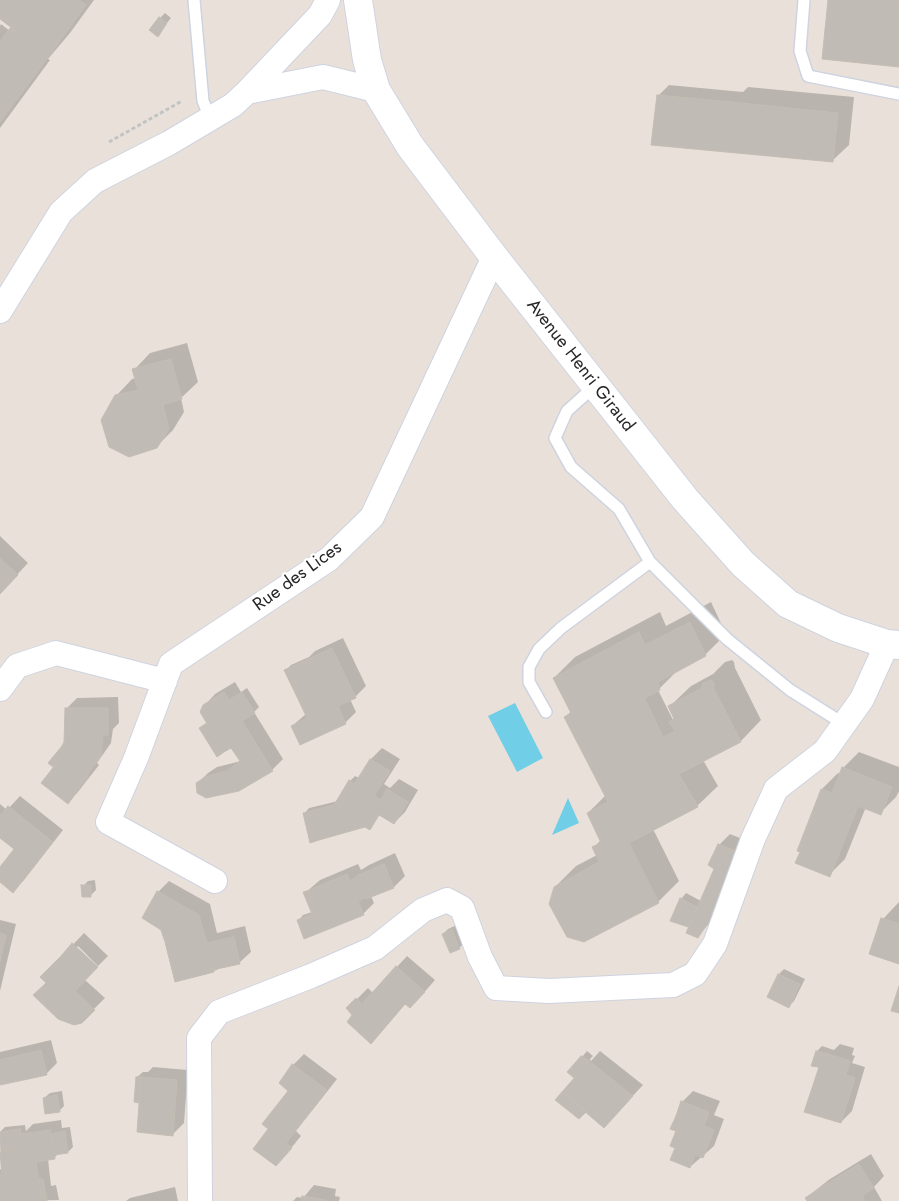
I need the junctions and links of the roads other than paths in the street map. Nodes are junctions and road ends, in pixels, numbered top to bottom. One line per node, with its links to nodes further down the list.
1 (194, 0): 8 (lane)
2 (328, 0): 6 (street)
3 (358, 0): 5 (street, Avenue Henri Giraud)
4 (804, 0): 7 (lane)
5 (376, 90): 6 (street); 9 (street, Avenue Henri Giraud)
6 (247, 92): 8 (street)
7 (899, 94)
8 (210, 118): 10 (street)
9 (494, 257): 11 (street, Avenue Henri Giraud); 14 (street, Rue des Lices)
10 (0, 311)
11 (596, 385): 12 (lane); 13 (street, Avenue Henri Giraud)
12 (650, 562): 16 (lane); 17 (lane)
13 (893, 644): 17 (street)
14 (165, 681): 15 (street); 18 (street, Rue des Lices)
15 (0, 689)
16 (546, 712)
17 (844, 724): 19 (street)
18 (215, 881)
19 (200, 1201)

